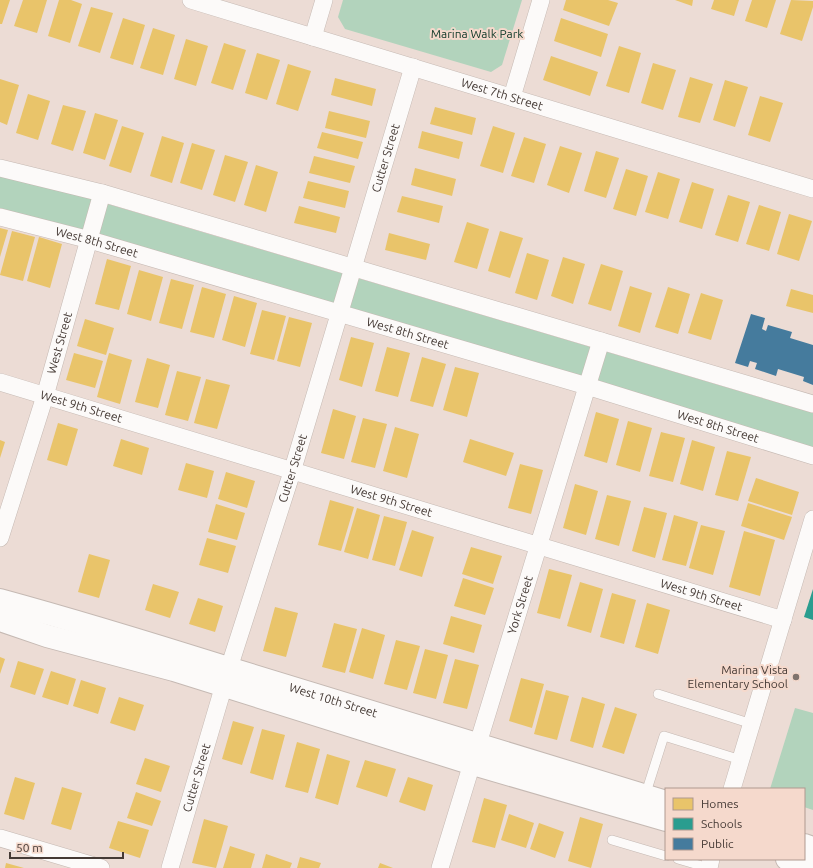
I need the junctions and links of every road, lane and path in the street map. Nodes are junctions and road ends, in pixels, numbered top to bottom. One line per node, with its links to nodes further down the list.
1 (191, 0): 4 (street, West 7th Street)
2 (324, 0): 4 (street)
3 (541, 0): 6 (street)
4 (313, 37): 5 (street, West 7th Street)
5 (413, 67): 6 (street, West 7th Street); 12 (street, Cutter Street)
6 (512, 97): 8 (street, West 7th Street)
7 (0, 168): 9 (street)
8 (813, 189)
9 (102, 193): 11 (street, West Street); 12 (street)
10 (0, 217): 11 (street, West 8th Street)
11 (90, 240): 13 (street, West 8th Street); 17 (street, West Street)
12 (354, 267): 13 (street, Cutter Street); 14 (street)
13 (340, 314): 16 (street, West 8th Street); 20 (street, Cutter Street)
14 (601, 341): 16 (street, York Street); 18 (street)
15 (0, 382): 17 (street, West 9th Street)
16 (587, 386): 19 (street, West 8th Street); 23 (street, York Street)
17 (45, 396): 20 (street, West 9th Street); 22 (street, West Street)
18 (813, 404)
19 (813, 456)
20 (292, 472): 23 (street, West 9th Street); 27 (street, Cutter Street)
21 (813, 518): 26 (street)
22 (0, 538)
23 (539, 547): 26 (street, West 9th Street); 30 (street, York Street)
24 (0, 600): 27 (main road, West 10th Street)
25 (0, 620): 27 (main road, West 10th Street)
26 (783, 620): 29 (street)
27 (227, 677): 30 (main road, West 10th Street); 42 (street, Cutter Street)
28 (658, 694): 29 (lane)
29 (752, 724): 31 (street)
30 (476, 754): 33 (main road, West 10th Street); 35 (main road, West 10th Street); 43 (street, York Street)
31 (741, 760): 32 (street); 33 (lane)
32 (732, 788)
33 (645, 796): 34 (main road, West 10th Street)
34 (665, 802)
35 (665, 820)
36 (0, 838): 41 (street)
37 (612, 840): 38 (lane)
38 (665, 856)
39 (681, 860): 44 (lane)
40 (790, 860): 45 (main road)
41 (101, 868)
42 (170, 868)
43 (440, 868)
44 (709, 868)
45 (813, 868)

